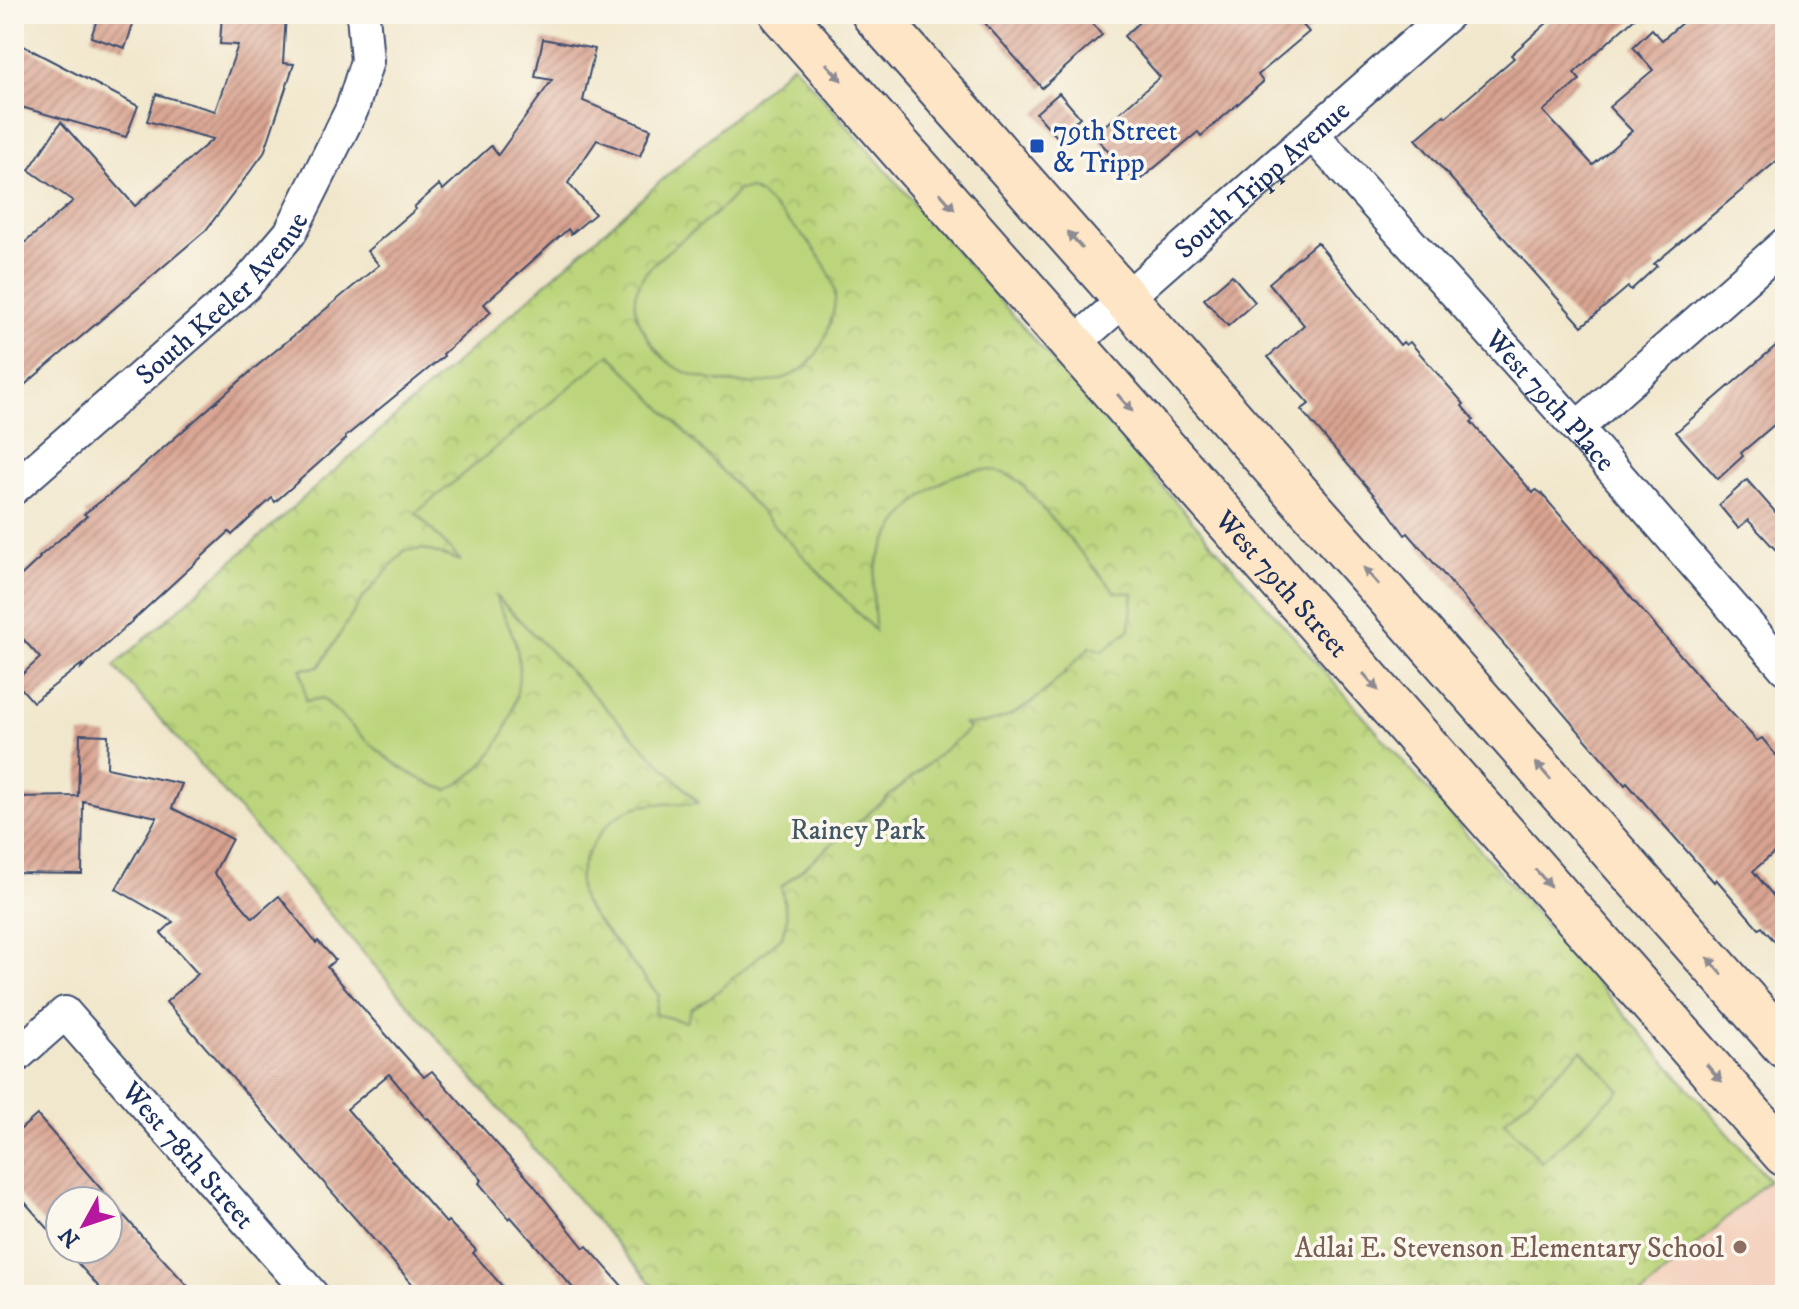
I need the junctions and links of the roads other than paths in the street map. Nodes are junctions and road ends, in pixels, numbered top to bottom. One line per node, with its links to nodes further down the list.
1 (363, 14): 10 (street, South Keeler Avenue)
2 (782, 14): 8 (main road, West 79th Street, one-way to 8)
3 (874, 14): 7 (main road, one-way to 3)
4 (1448, 14): 5 (street, South Tripp Avenue)
5 (1313, 135): 7 (street, South Tripp Avenue); 9 (street, West 79th Place)
6 (1785, 244): 9 (street)
7 (1126, 299): 8 (street, South Tripp Avenue); 12 (main road, one-way to 7)
8 (1074, 344): 14 (main road, West 79th Street, one-way to 14)
9 (1577, 428): 11 (street, West 79th Place)
10 (14, 488)
11 (1785, 668)
12 (1785, 1046)
13 (14, 1058): 15 (street, West 78th Street)
14 (1785, 1154)
15 (312, 1295)

